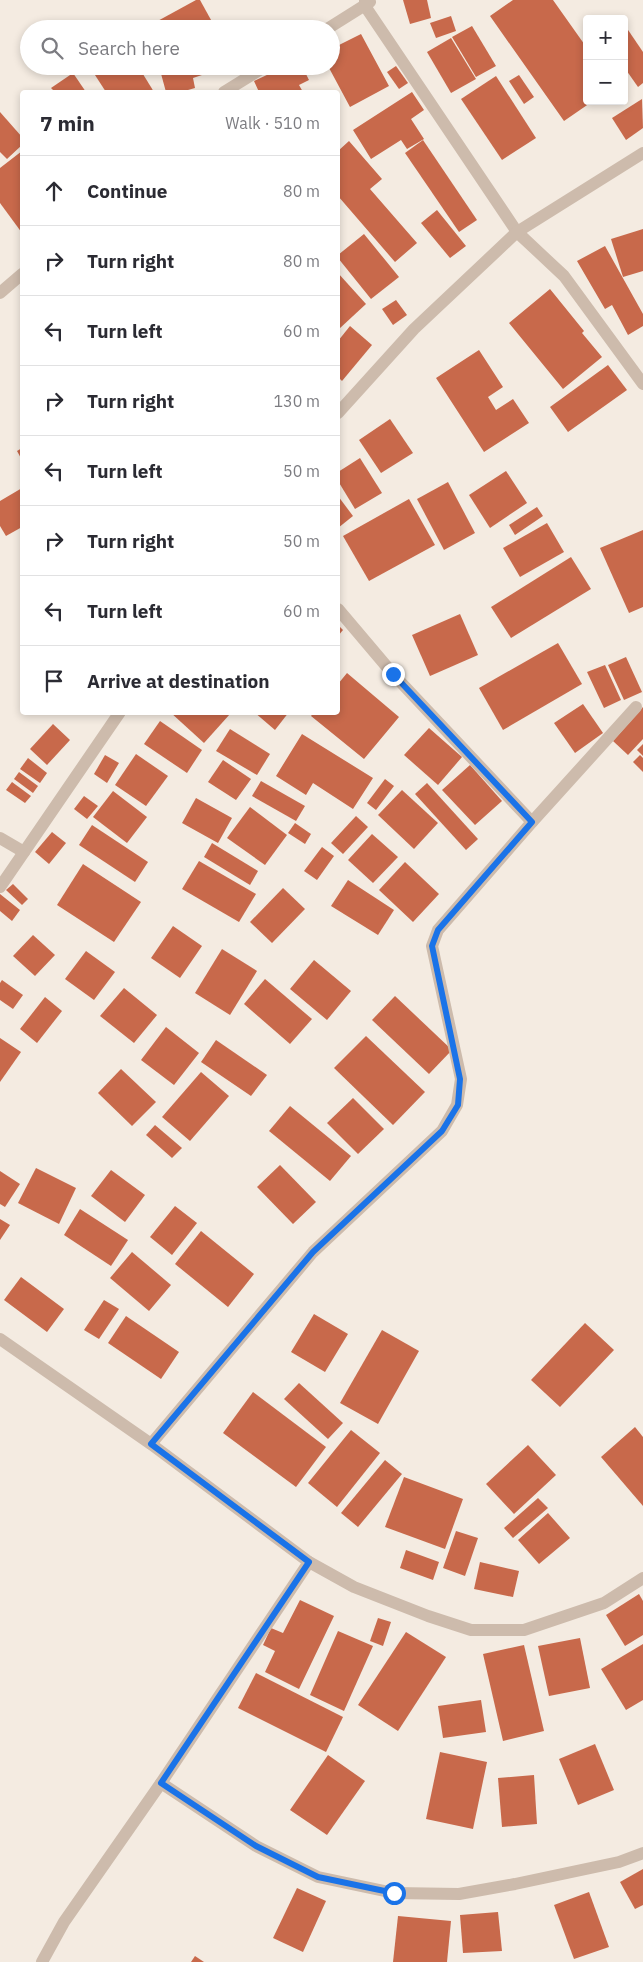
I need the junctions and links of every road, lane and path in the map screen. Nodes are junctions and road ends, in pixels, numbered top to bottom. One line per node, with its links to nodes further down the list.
1 (367, 2): 2 (street); 6 (street)
2 (340, 20)
3 (251, 75): 4 (street)
4 (227, 90)
5 (643, 153): 6 (street)
6 (517, 232): 9 (street); 10 (street)
7 (20, 276): 8 (street)
8 (0, 293)
9 (643, 384)
10 (340, 411)
11 (340, 612): 14 (street)
12 (636, 707): 14 (street)
13 (118, 715): 16 (street)
14 (532, 822): 19 (street)
15 (0, 838): 16 (street)
16 (24, 852): 17 (street)
17 (0, 887)
18 (0, 1339): 19 (street)
19 (151, 1444): 20 (street)
20 (309, 1562): 21 (street); 22 (street)
21 (643, 1578)
22 (161, 1783): 23 (street); 24 (street)
23 (643, 1853)
24 (42, 1962)

